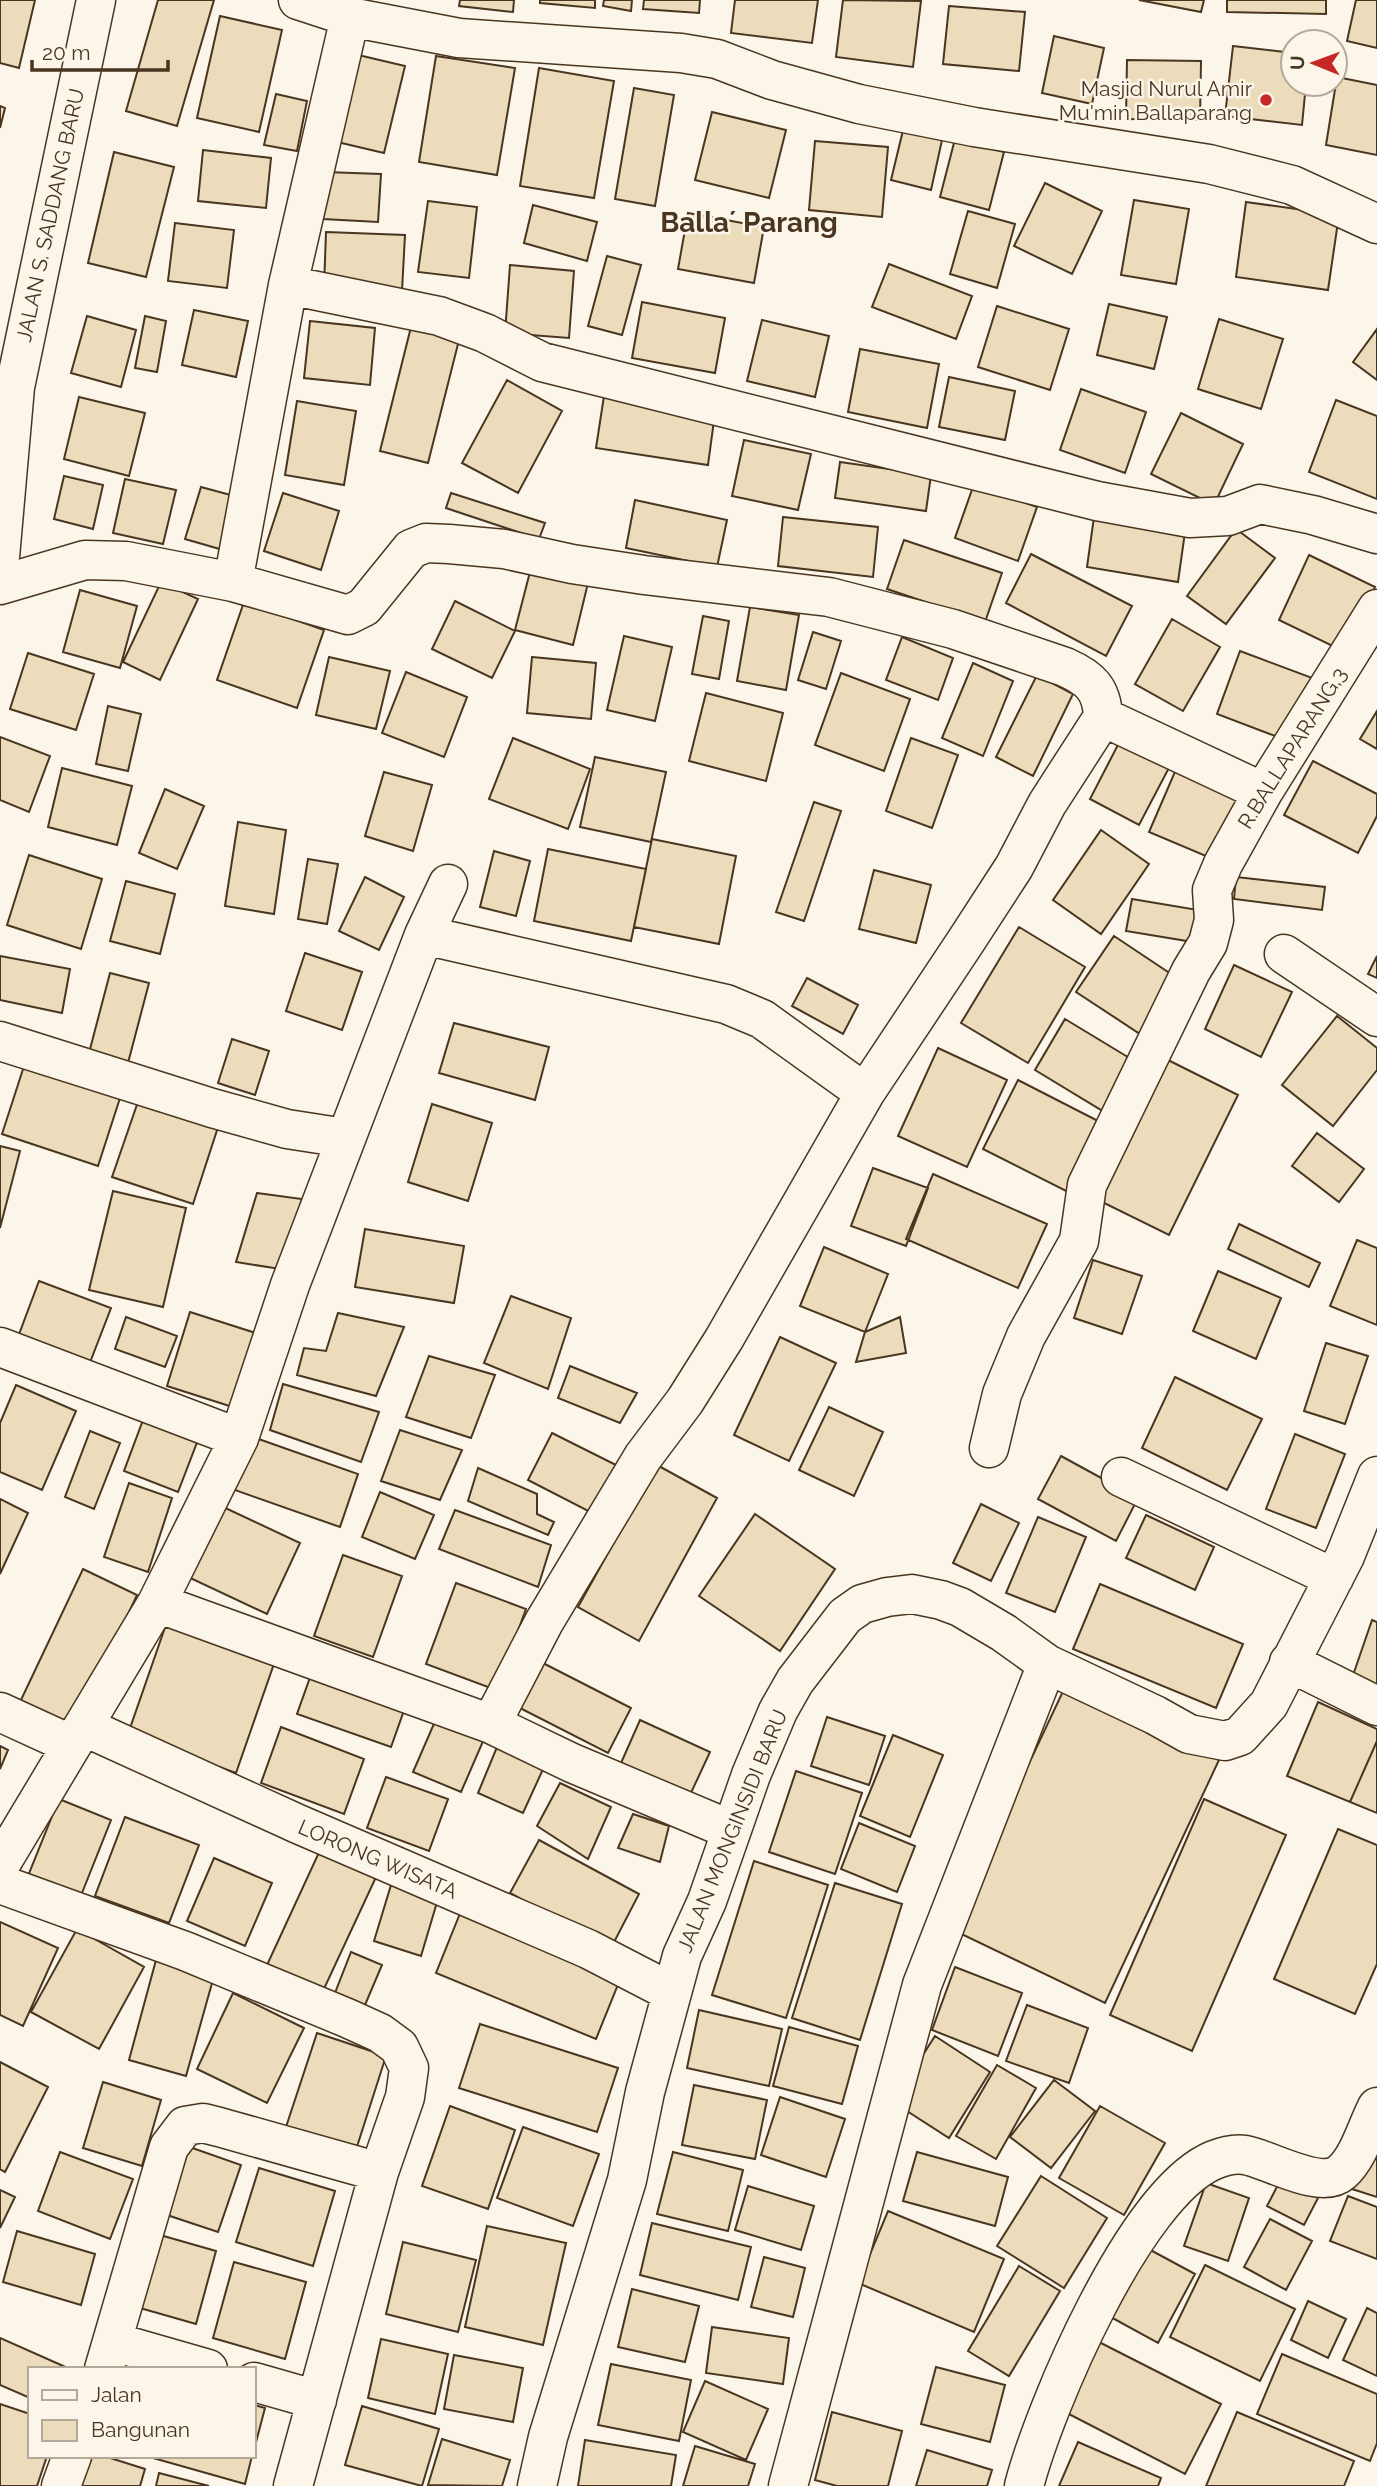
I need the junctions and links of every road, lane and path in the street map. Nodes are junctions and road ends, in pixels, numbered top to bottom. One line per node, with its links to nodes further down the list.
1 (96, 0): 6 (street, JALAN S. SADDANG BARU)
2 (309, 2): 3 (street)
3 (350, 17): 4 (street); 5 (street)
4 (1377, 224)
5 (288, 285): 7 (street); 9 (street)
6 (7, 385): 8 (street, JALAN S. SADDANG BARU)
7 (1377, 534)
8 (0, 557)
9 (233, 582): 10 (street); 12 (street)
10 (0, 585)
11 (1377, 609): 13 (street, R.BALLAPARANG,3)
12 (1103, 717): 13 (street); 19 (street)
13 (1263, 792): 23 (street, R.BALLAPARANG,3)
14 (447, 884): 15 (street)
15 (424, 935): 19 (street); 20 (street)
16 (1284, 954): 17 (street)
17 (1377, 1017)
18 (0, 1041): 20 (street)
19 (865, 1093): 32 (street)
20 (345, 1138): 22 (street)
21 (0, 1347): 22 (street)
22 (239, 1438): 27 (street)
23 (989, 1448)
24 (1377, 1476): 26 (street, JALAN MONGINSIDI BARU)
25 (1121, 1478): 26 (street)
26 (1334, 1578): 28 (street, JALAN MONGINSIDI BARU)
27 (157, 1603): 32 (street); 33 (street)
28 (1289, 1662): 29 (street, JALAN MONGINSIDI BARU); 30 (street)
29 (1047, 1664): 34 (street, JALAN MONGINSIDI BARU); 48 (street)
30 (1377, 1706)
31 (0, 1712): 33 (street, LORONG WISATA)
32 (491, 1724): 34 (street)
33 (78, 1736): 35 (street); 37 (street, LORONG WISATA)
34 (731, 1830): 37 (street, JALAN MONGINSIDI BARU)
35 (0, 1866)
36 (0, 1884): 39 (street)
37 (671, 1992): 47 (street, JALAN MONGINSIDI BARU)
38 (1377, 2106): 49 (street)
39 (379, 2172): 40 (street); 43 (street)
40 (109, 2355): 41 (street)
41 (194, 2367)
42 (256, 2383): 43 (street)
43 (317, 2400): 46 (street)
44 (71, 2458): 45 (street)
45 (61, 2486)
46 (293, 2486)
47 (537, 2486)
48 (788, 2486)
49 (1024, 2486)

